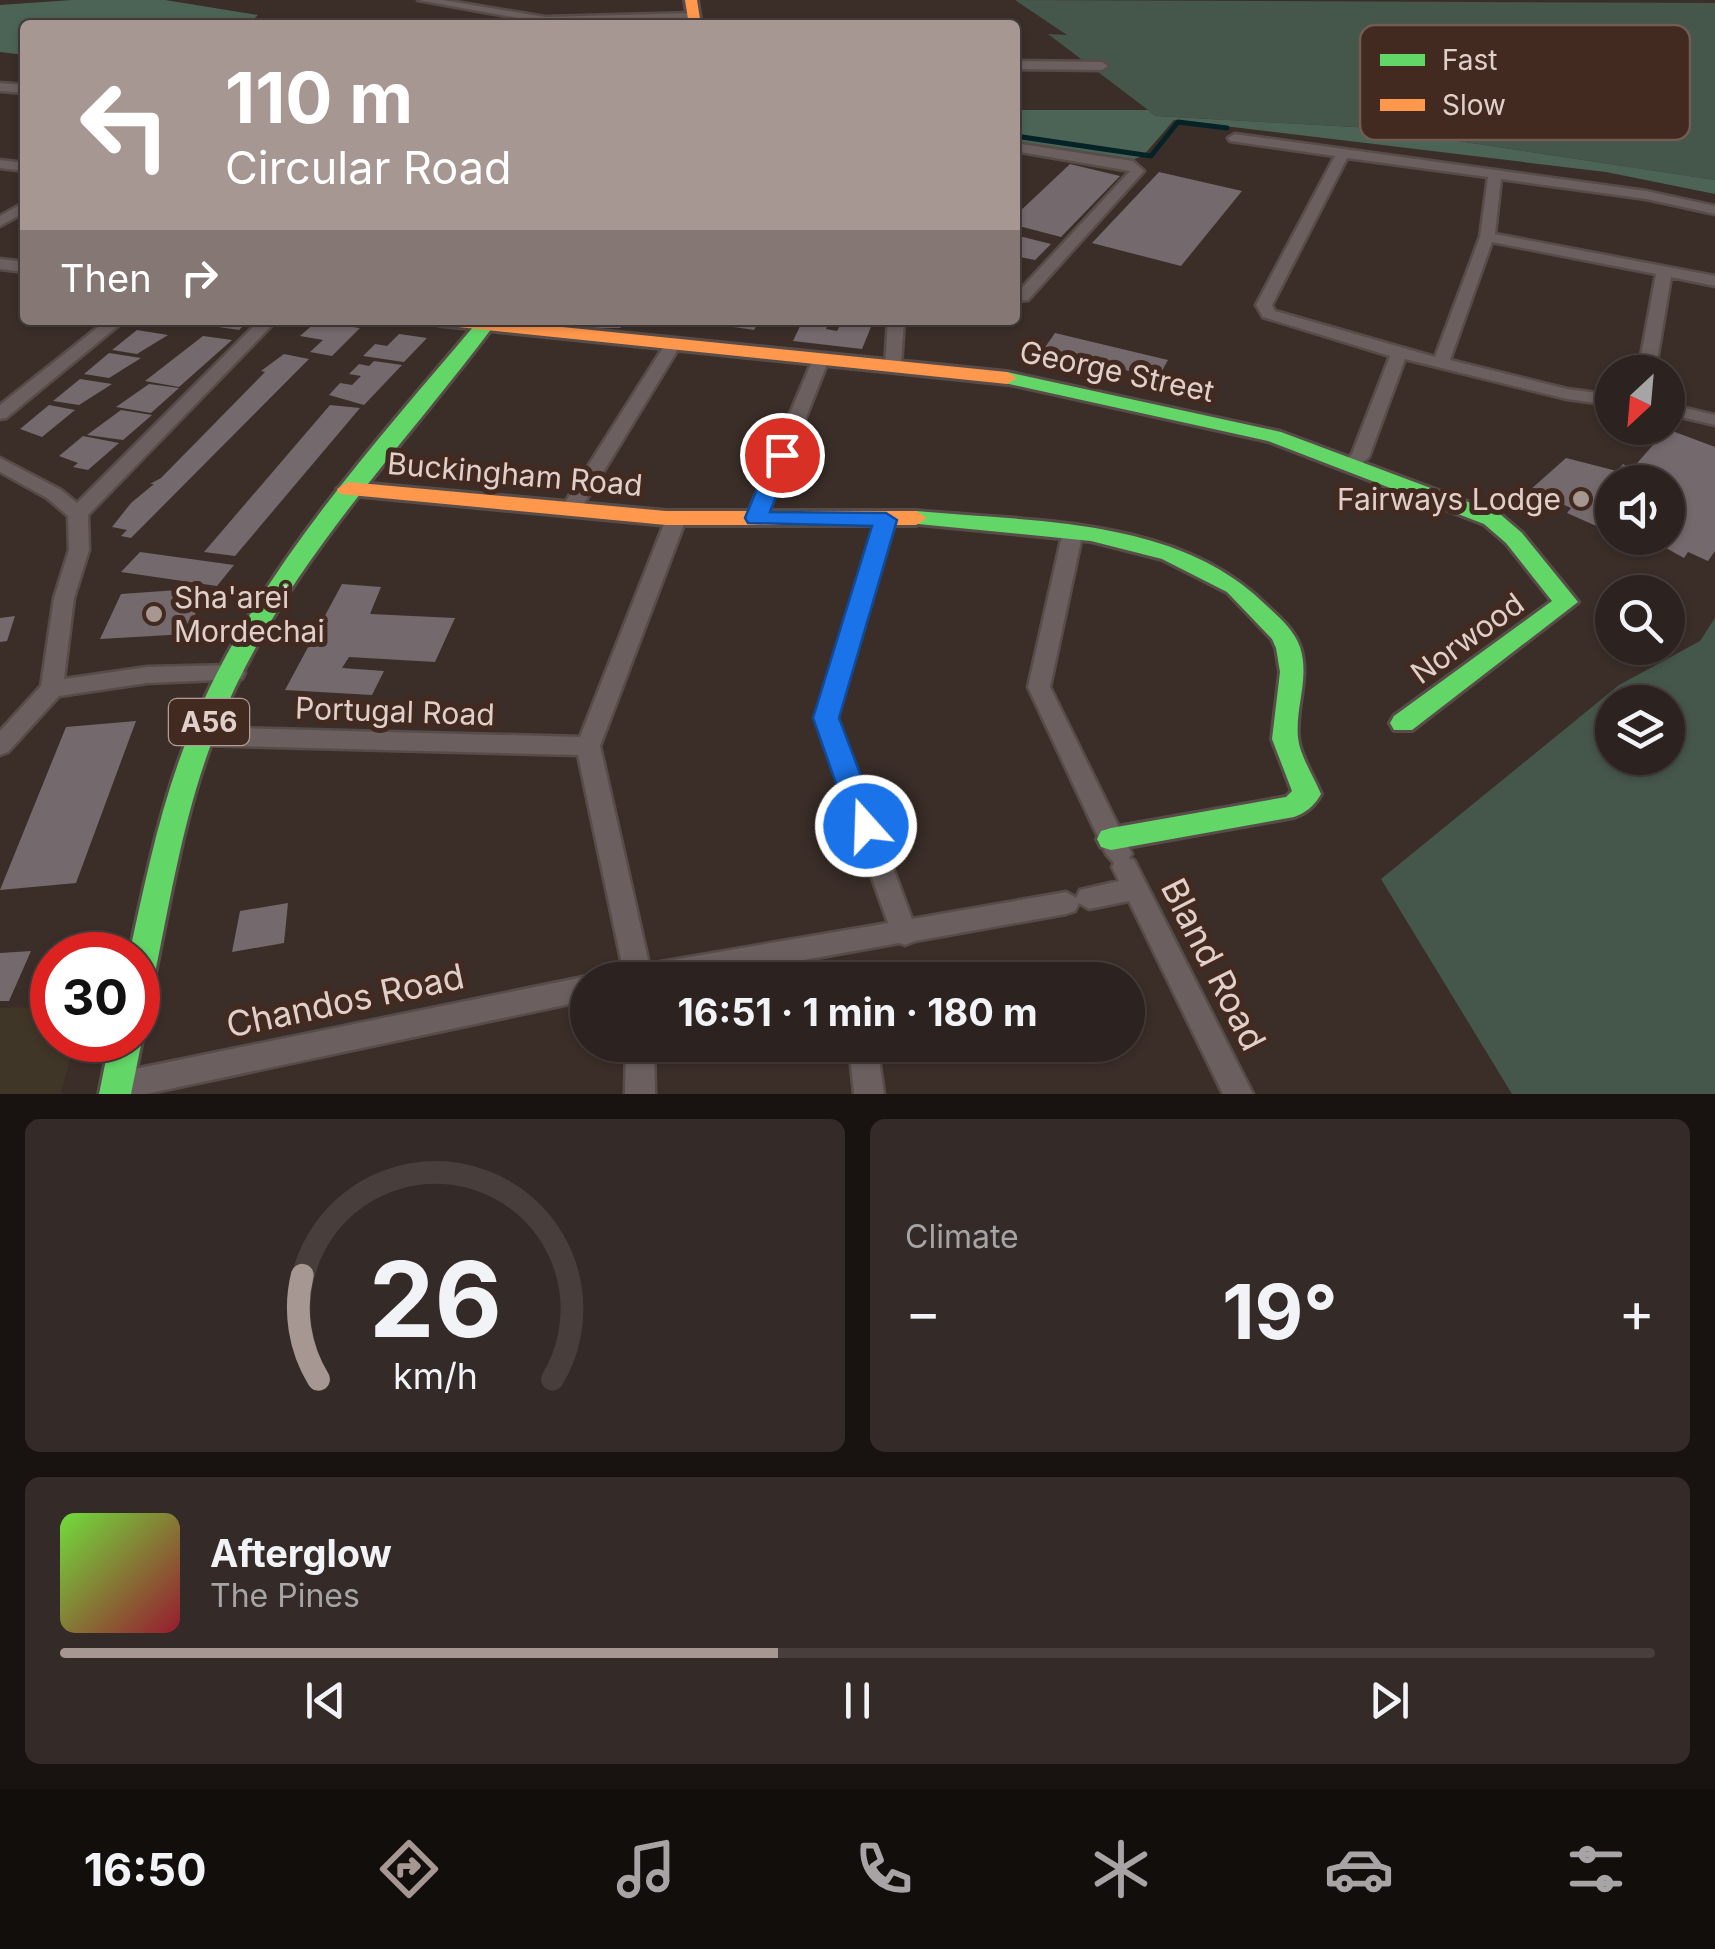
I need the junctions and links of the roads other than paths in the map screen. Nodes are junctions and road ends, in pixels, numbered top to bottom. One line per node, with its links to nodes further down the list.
1 (423, 0): 2 (street)
2 (693, 14)
3 (1020, 65): 4 (street)
4 (1102, 66)
5 (1235, 138): 7 (street)
6 (1020, 148): 13 (street)
7 (1344, 151): 8 (street); 20 (street)
8 (1495, 173): 9 (street); 10 (street)
9 (1715, 210)
10 (1487, 237): 11 (street); 23 (street)
11 (1664, 273): 12 (street); 21 (street)
12 (1715, 281)
13 (1020, 295)
14 (111, 325): 27 (street)
15 (263, 325): 33 (street)
16 (484, 325): 31 (main road)
17 (502, 325): 19 (main road, George Street)
18 (896, 325): 24 (street)
19 (672, 346): 22 (main road, George Street); 32 (street)
20 (1399, 352): 23 (street); 30 (street)
21 (1649, 355)
22 (821, 360): 24 (main road, George Street); 34 (street)
23 (1440, 363): 25 (street)
24 (894, 366): 30 (main road, George Street)
25 (1595, 398)
26 (1685, 413): 28 (street)
27 (0, 414)
28 (1715, 420)
29 (0, 464): 33 (street)
30 (1349, 465): 38 (main road, George Street)
31 (348, 489): 32 (main road, Buckingham Road); 39 (main road, A56)
32 (572, 507): 35 (main road, Buckingham Road)
33 (78, 514): 40 (street)
34 (756, 518): 35 (main road, Buckingham Road); 36 (main road, Buckingham Road)
35 (676, 519): 44 (street)
36 (886, 520): 37 (main road, Buckingham Road); 47 (street)
37 (1072, 531): 45 (street, Bland Road); 45 (main road, Buckingham Road)
38 (1566, 602): 41 (main road, Norwood)
39 (234, 672): 40 (street); 42 (main road, A56)
40 (52, 689): 43 (street)
41 (1403, 722)
42 (201, 736): 44 (street, Portugal Road); 46 (main road, A56)
43 (0, 746)
44 (588, 746): 48 (street)
45 (1122, 862): 47 (street); 57 (street, Bland Road)
46 (149, 932)
47 (905, 934): 49 (street)
48 (631, 962)
49 (736, 962)
50 (570, 992): 54 (street, Chandos Road)
51 (122, 1062): 54 (main road)
52 (640, 1062): 55 (street)
53 (864, 1062): 56 (street)
54 (116, 1090)
55 (640, 1094)
56 (869, 1094)
57 (1238, 1094)

